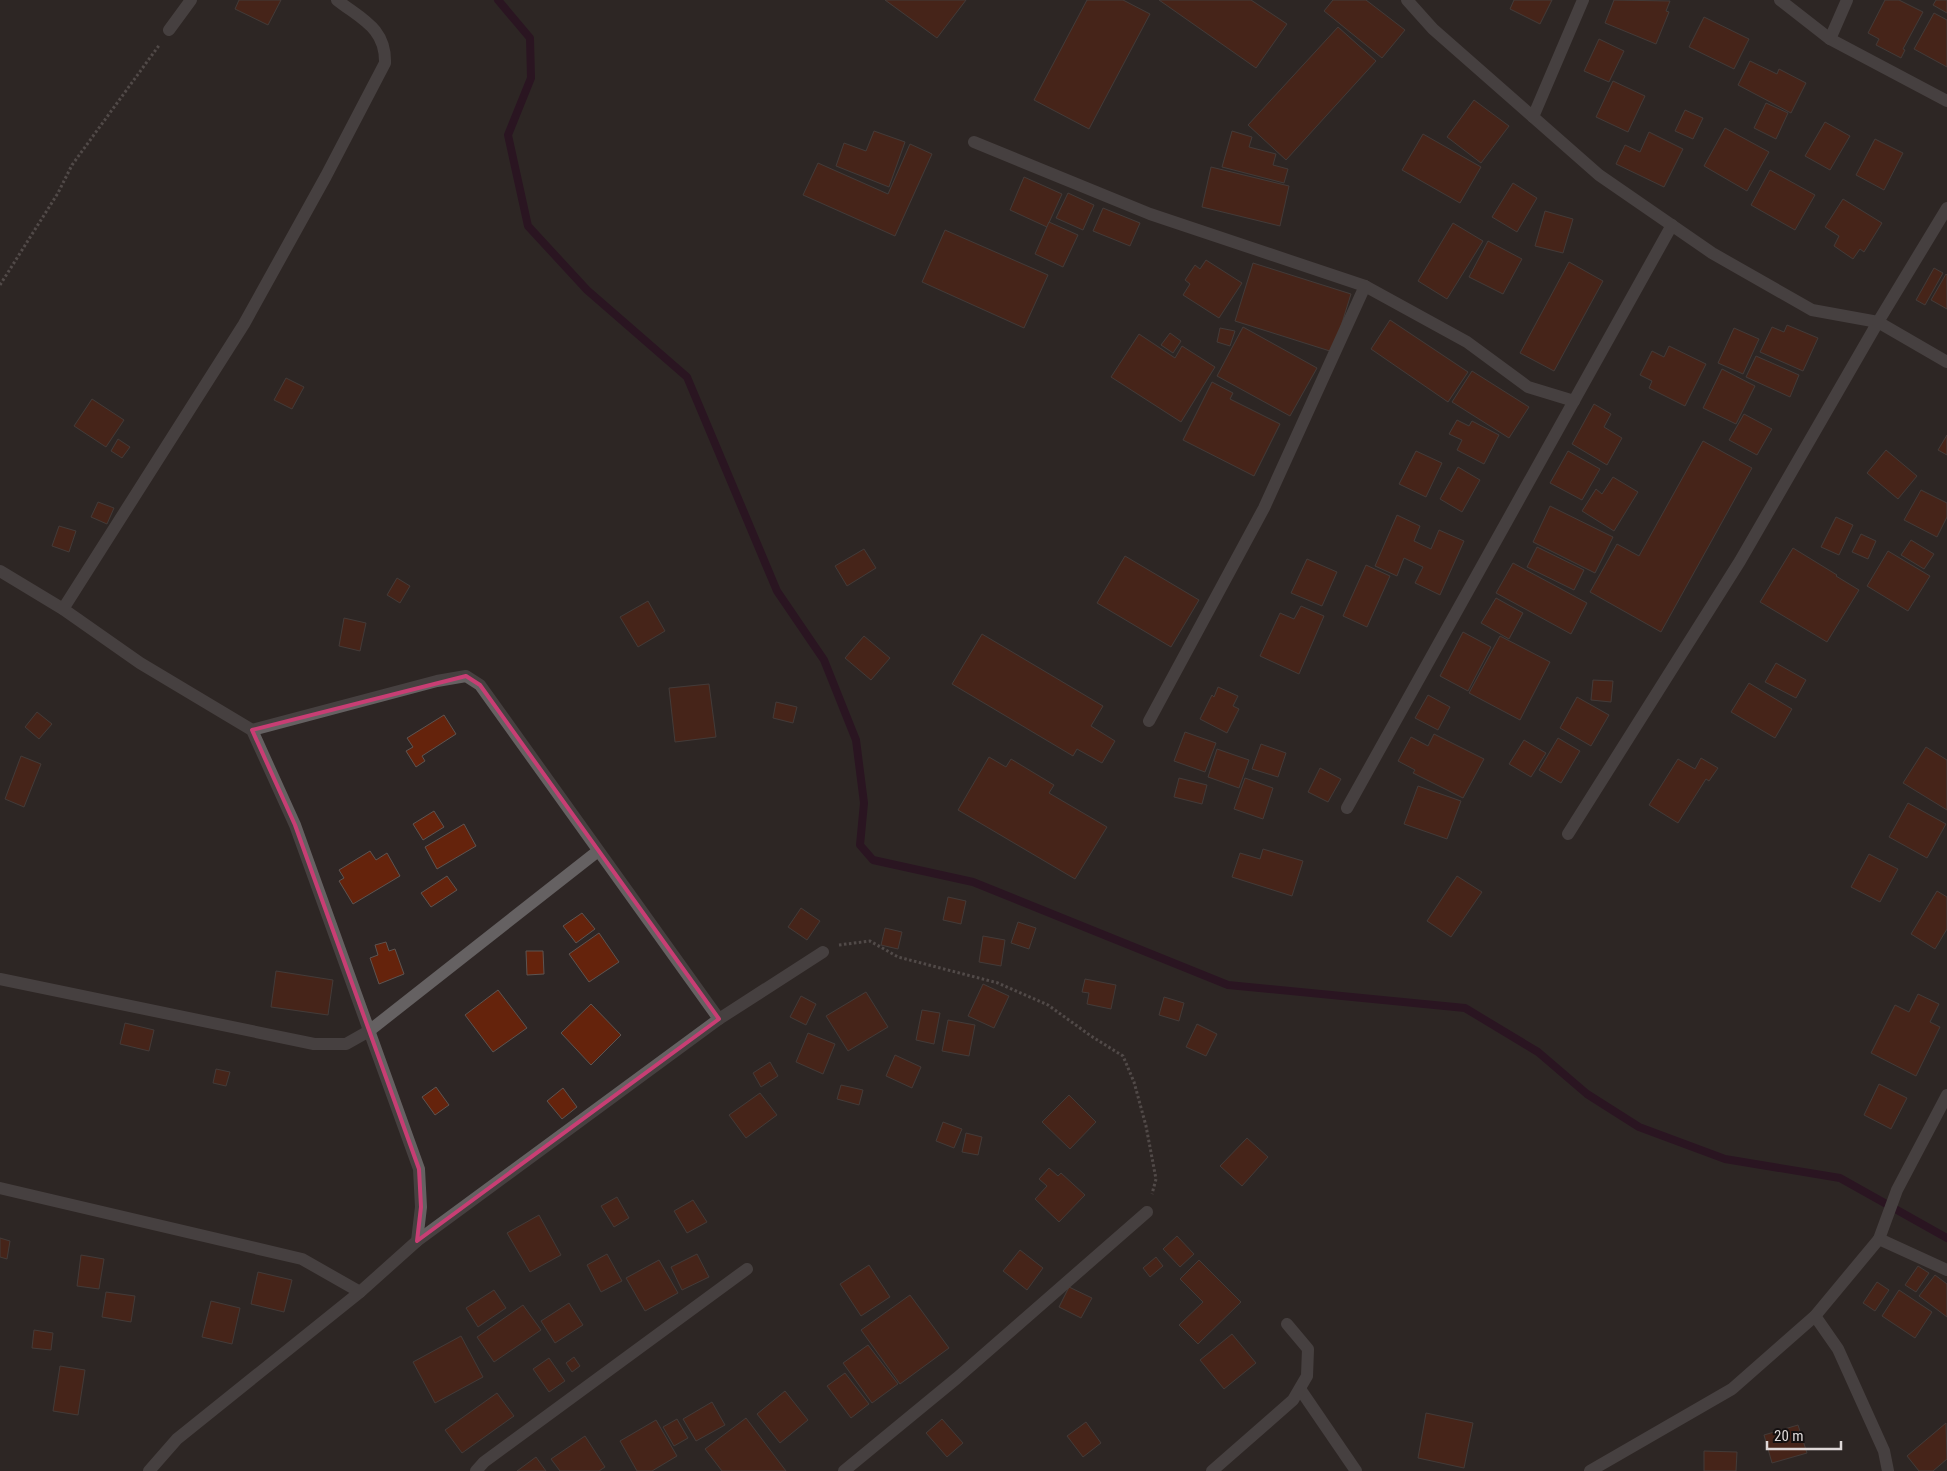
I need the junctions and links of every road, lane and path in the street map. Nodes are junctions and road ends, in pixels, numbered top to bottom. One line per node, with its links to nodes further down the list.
1 (191, 0): 7 (street)
2 (337, 0): 20 (street)
3 (1407, 0): 10 (street)
4 (1582, 0): 10 (street)
5 (1780, 0): 8 (street)
6 (1847, 0): 8 (street)
7 (169, 30): 14 (path)
8 (1830, 40): 9 (street)
9 (1947, 100)
10 (1533, 117): 13 (street)
11 (974, 142): 15 (street)
12 (1947, 208): 16 (street)
13 (1672, 225): 16 (street); 18 (street)
14 (0, 285)
15 (1365, 286): 18 (street); 21 (street)
16 (1878, 322): 17 (street); 24 (street)
17 (1947, 362)
18 (1574, 401): 23 (street)
19 (0, 571): 20 (street)
20 (64, 609): 22 (street)
21 (1149, 722)
22 (252, 730): 25 (street); 29 (street)
23 (1347, 808)
24 (1568, 834)
25 (598, 851): 28 (street); 29 (street)
26 (822, 952): 28 (street); 32 (path)
27 (0, 979): 29 (street)
28 (719, 1019): 34 (street)
29 (369, 1031): 34 (street)
30 (1947, 1096): 33 (street)
31 (0, 1188): 37 (street)
32 (1147, 1212): 43 (street)
33 (1879, 1239): 36 (street); 38 (street)
34 (417, 1241): 37 (street)
35 (747, 1269): 42 (street)
36 (1947, 1270)
37 (360, 1292): 41 (street)
38 (1815, 1316): 46 (street); 47 (street)
39 (1287, 1324): 40 (street)
40 (1300, 1389): 44 (street); 45 (street)
41 (150, 1471)
42 (476, 1471)
43 (844, 1471)
44 (1212, 1471)
45 (1356, 1471)
46 (1590, 1471)
47 (1888, 1471)

